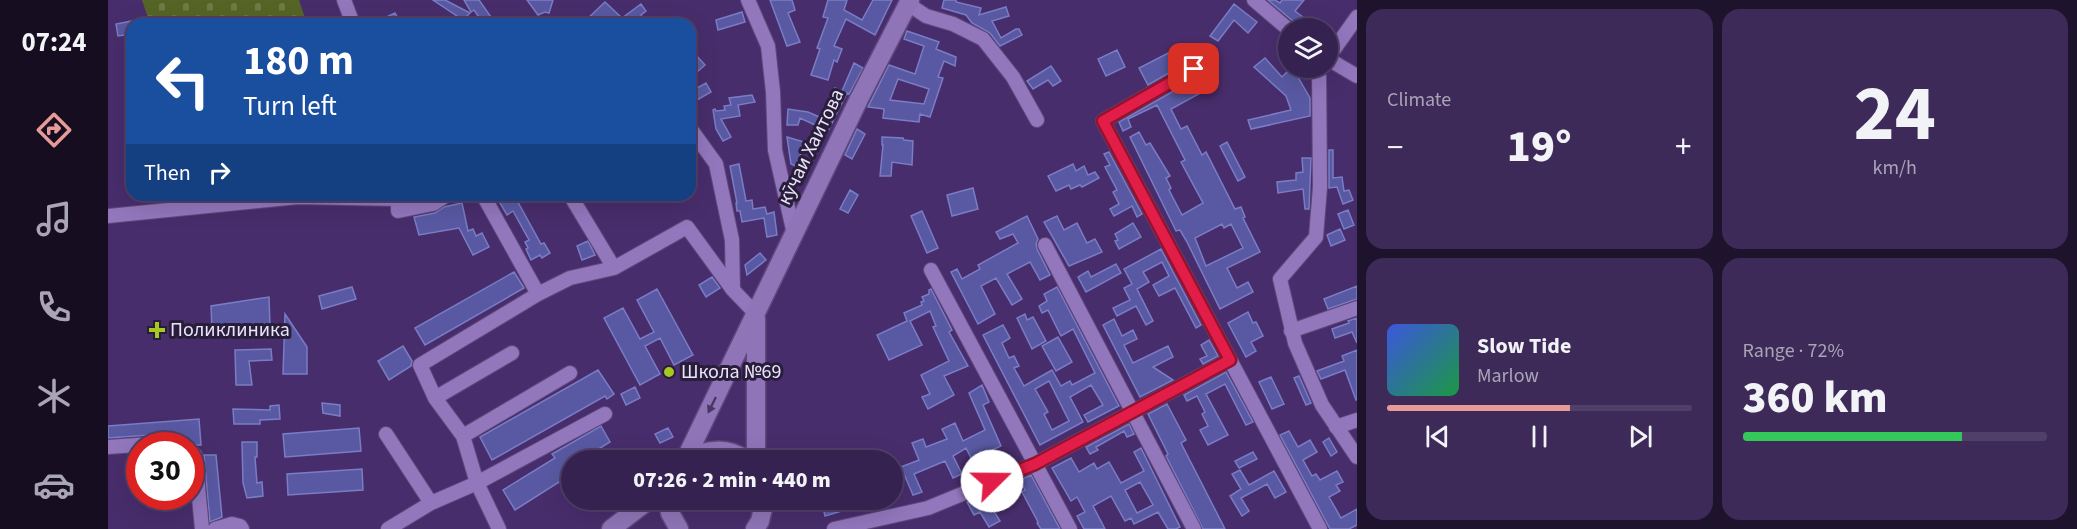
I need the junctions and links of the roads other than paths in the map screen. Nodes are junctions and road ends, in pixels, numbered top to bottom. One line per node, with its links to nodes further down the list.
1 (344, 0): 6 (street)
2 (748, 0): 21 (street)
3 (1254, 0): 7 (street)
4 (909, 2): 13 (street); 21 (main road, кӯчаи Хаитова)
5 (1357, 17): 8 (street)
6 (351, 18)
7 (1278, 20)
8 (1338, 44)
9 (1338, 65): 11 (street)
10 (1194, 69): 31 (street)
11 (1357, 76)
12 (1319, 78): 29 (street)
13 (1037, 120)
14 (696, 136): 25 (street)
15 (225, 201): 20 (street)
16 (398, 201): 17 (street)
17 (438, 201)
18 (486, 201): 26 (street)
19 (574, 201): 23 (street)
20 (108, 216)
21 (794, 234): 28 (main road, кӯчаи Хаитова)
22 (1045, 246): 34 (street)
23 (614, 268): 25 (street); 26 (street)
24 (931, 270): 45 (street)
25 (733, 290): 28 (street)
26 (538, 294): 33 (street)
27 (1357, 308): 29 (street)
28 (756, 314): 42 (main road, кӯчаи Хаитова, one-way to 42); 43 (main road)
29 (1292, 331): 37 (street)
30 (512, 352): 33 (street)
31 (1230, 360): 34 (street); 63 (street)
32 (570, 373): 39 (street)
33 (435, 398): 39 (street)
34 (1132, 412): 45 (street); 62 (street)
35 (605, 414): 46 (street)
36 (1357, 420): 37 (street)
37 (1336, 427): 44 (street)
38 (386, 434): 47 (street)
39 (463, 436): 46 (street)
40 (126, 446): 41 (street)
41 (108, 447)
42 (691, 450)
43 (756, 450)
44 (1357, 457)
45 (1035, 464): 60 (street); 61 (street)
46 (477, 483): 47 (street); 57 (street)
47 (431, 503): 56 (street)
48 (200, 510): 53 (street)
49 (637, 510): 58 (main road)
50 (670, 510): 59 (main road)
51 (764, 510): 52 (main road)
52 (762, 526)
53 (202, 529)
54 (214, 529): 55 (street)
55 (242, 529)
56 (388, 529)
57 (498, 529)
58 (611, 529)
59 (679, 529)
60 (834, 529)
61 (1070, 529)
62 (1194, 529)
63 (1320, 529)

